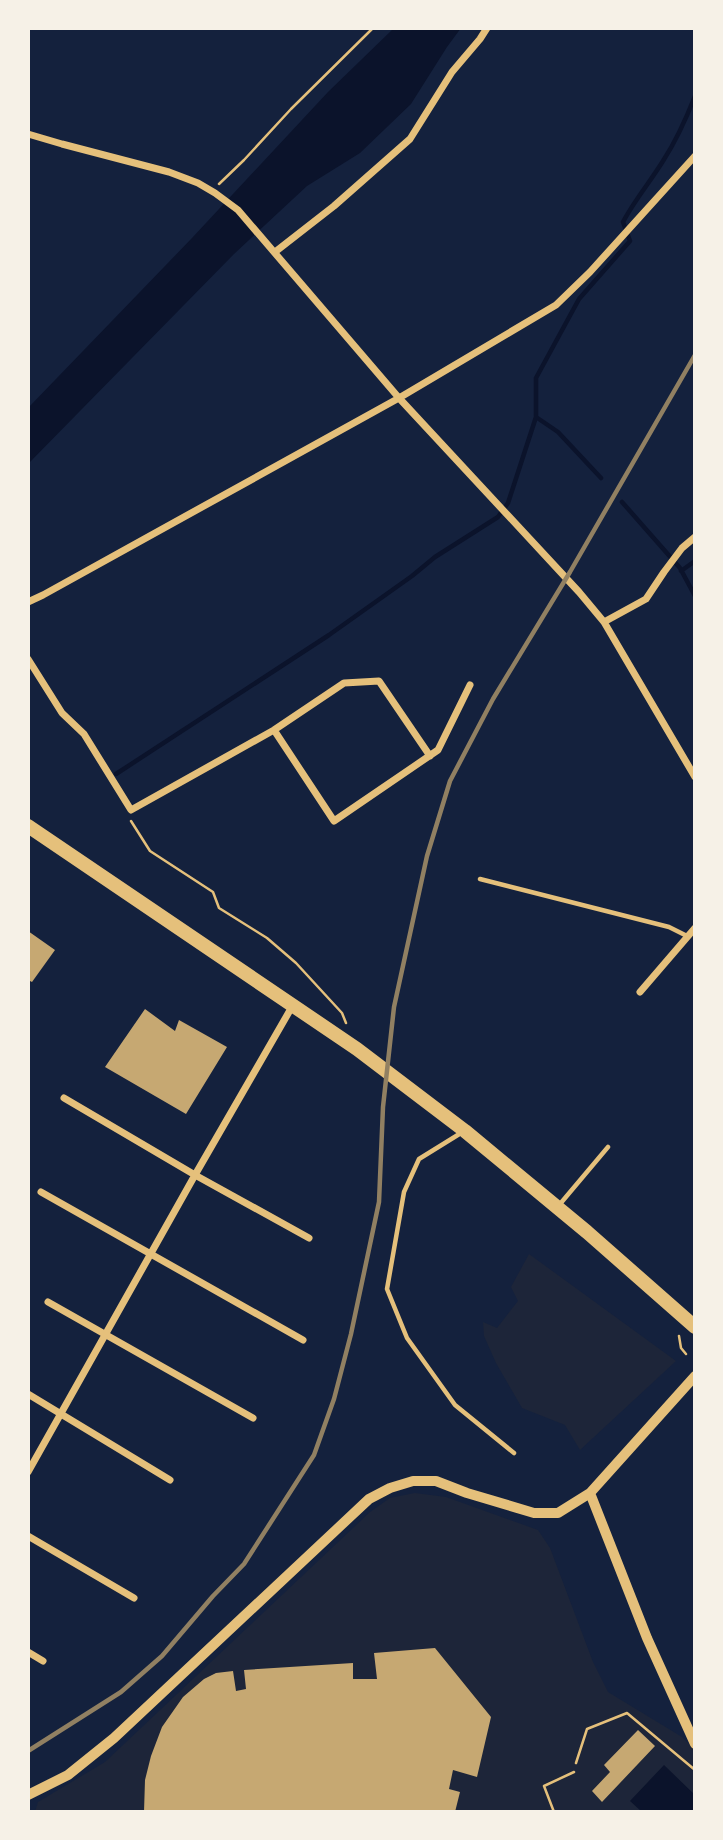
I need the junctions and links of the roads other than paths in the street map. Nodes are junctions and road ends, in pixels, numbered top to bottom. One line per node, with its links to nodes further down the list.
1 (487, 28): 4 (street)
2 (28, 134): 4 (street)
3 (695, 156): 5 (street)
4 (275, 252): 5 (street)
5 (399, 398): 7 (street); 8 (street)
6 (695, 537): 8 (street)
7 (28, 602)
8 (604, 622): 13 (street)
9 (28, 659): 11 (street)
10 (470, 685): 12 (street)
11 (274, 730): 12 (street); 12 (street)
12 (430, 756)
13 (695, 776)
14 (28, 826): 19 (highway)
15 (480, 879): 17 (lane)
16 (695, 928): 17 (street)
17 (688, 936): 18 (street)
18 (640, 992)
19 (293, 1005): 21 (highway); 23 (street)
20 (64, 1098): 23 (street)
21 (465, 1131): 25 (highway); 36 (lane)
22 (608, 1147): 25 (lane)
23 (195, 1175): 26 (street); 27 (street)
24 (41, 1192): 27 (street)
25 (558, 1208): 29 (highway)
26 (309, 1238)
27 (150, 1255): 30 (street); 31 (street)
28 (48, 1302): 30 (street)
29 (690, 1331)
30 (105, 1335): 34 (street); 35 (street)
31 (303, 1340)
32 (695, 1376): 39 (street)
33 (28, 1394): 34 (street)
34 (60, 1415): 37 (street); 38 (street)
35 (253, 1418)
36 (514, 1453)
37 (28, 1472)
38 (170, 1480)
39 (590, 1493): 44 (street); 45 (street)
40 (28, 1536): 41 (street)
41 (135, 1598)
42 (28, 1652): 43 (street)
43 (43, 1661)
44 (695, 1744)
45 (28, 1796)

